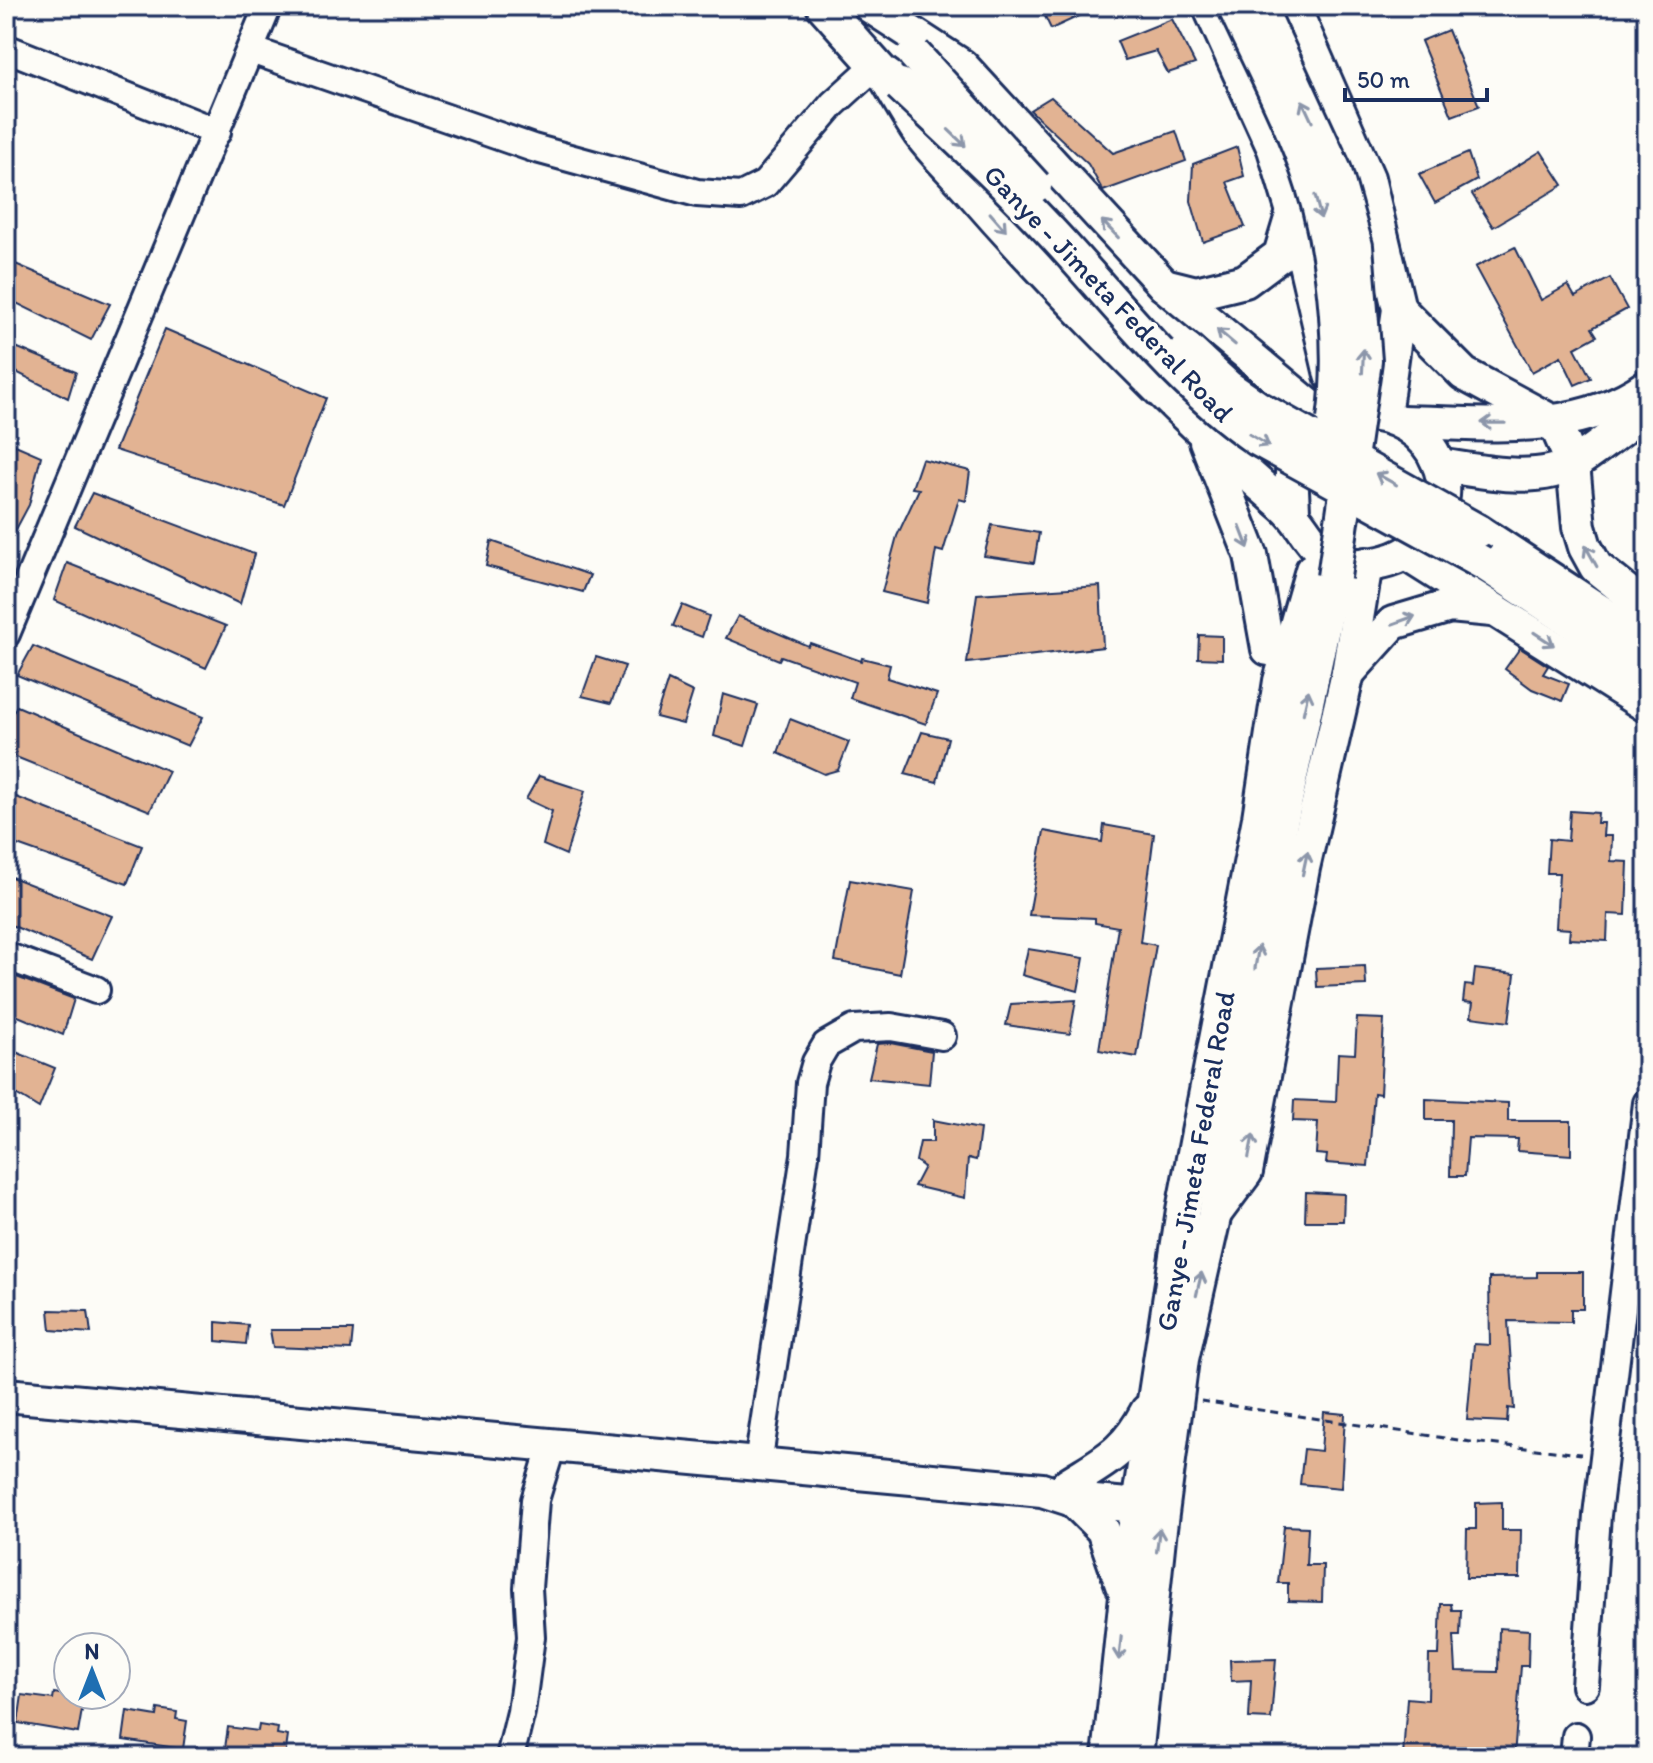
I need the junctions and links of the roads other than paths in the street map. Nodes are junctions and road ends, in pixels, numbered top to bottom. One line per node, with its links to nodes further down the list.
1 (268, 6): 9 (street)
2 (823, 6): 10 (main road, Ganye - Jimeta Federal Road)
3 (869, 6): 13 (main road, one-way to 3); 30 (main road, Ganye - Jimeta Federal Road, one-way to 3, bridge)
4 (1209, 6): 12 (main road)
5 (1234, 6): 26 (main road, one-way to 26, bridge)
6 (1259, 6): 26 (main road, one-way to 6, bridge)
7 (1293, 6): 14 (main road)
8 (6, 48): 11 (street)
9 (251, 50): 10 (street); 11 (street)
10 (886, 74): 20 (main road, one-way to 20); 32 (main road, Ganye - Jimeta Federal Road, one-way to 32, bridge)
11 (217, 132): 29 (street)
12 (1293, 212): 13 (main road); 18 (main road)
13 (1164, 285): 18 (main road, one-way to 13)
14 (1399, 309): 17 (main road); 19 (main road)
15 (1647, 386): 19 (main road)
16 (1647, 410): 21 (main road)
17 (1393, 418): 18 (main road); 19 (main road, one-way to 17); 22 (main road)
18 (1335, 420): 23 (main road)
19 (1555, 423): 21 (main road)
20 (1205, 438): 23 (main road); 31 (main road, one-way to 31)
21 (1573, 464): 22 (main road); 27 (main road, one-way to 21)
22 (1439, 465): 24 (main road)
23 (1298, 523): 25 (main road); 31 (main road)
24 (1406, 554): 25 (main road); 28 (main road)
25 (1366, 564): 33 (main road)
26 (1323, 574): 39 (main road, Ganye - Jimeta Federal Road)
27 (1647, 608)
28 (1500, 611): 33 (main road, one-way to 28); 34 (main road, one-way to 34)
29 (6, 634)
30 (1647, 642)
31 (1268, 649): 39 (main road)
32 (1647, 671)
33 (1348, 673): 39 (main road, one-way to 33)
34 (1647, 706)
35 (6, 956): 36 (street)
36 (96, 990)
37 (942, 1036): 43 (street)
38 (1647, 1103): 47 (street)
39 (1199, 1212): 41 (main road, Ganye - Jimeta Federal Road)
40 (6, 1395): 42 (main road)
41 (1165, 1399): 44 (main road); 45 (main road, Ganye - Jimeta Federal Road); 50 (main road, Ganye - Jimeta Federal Road, one-way to 41)
42 (552, 1445): 43 (main road); 48 (street)
43 (758, 1464): 44 (main road)
44 (1061, 1492): 45 (main road); 46 (main road)
45 (1139, 1498): 46 (main road, Ganye - Jimeta Federal Road)
46 (1126, 1597): 49 (main road, Ganye - Jimeta Federal Road, one-way to 49)
47 (1585, 1686)
48 (510, 1757)
49 (1109, 1757)
50 (1136, 1757)

